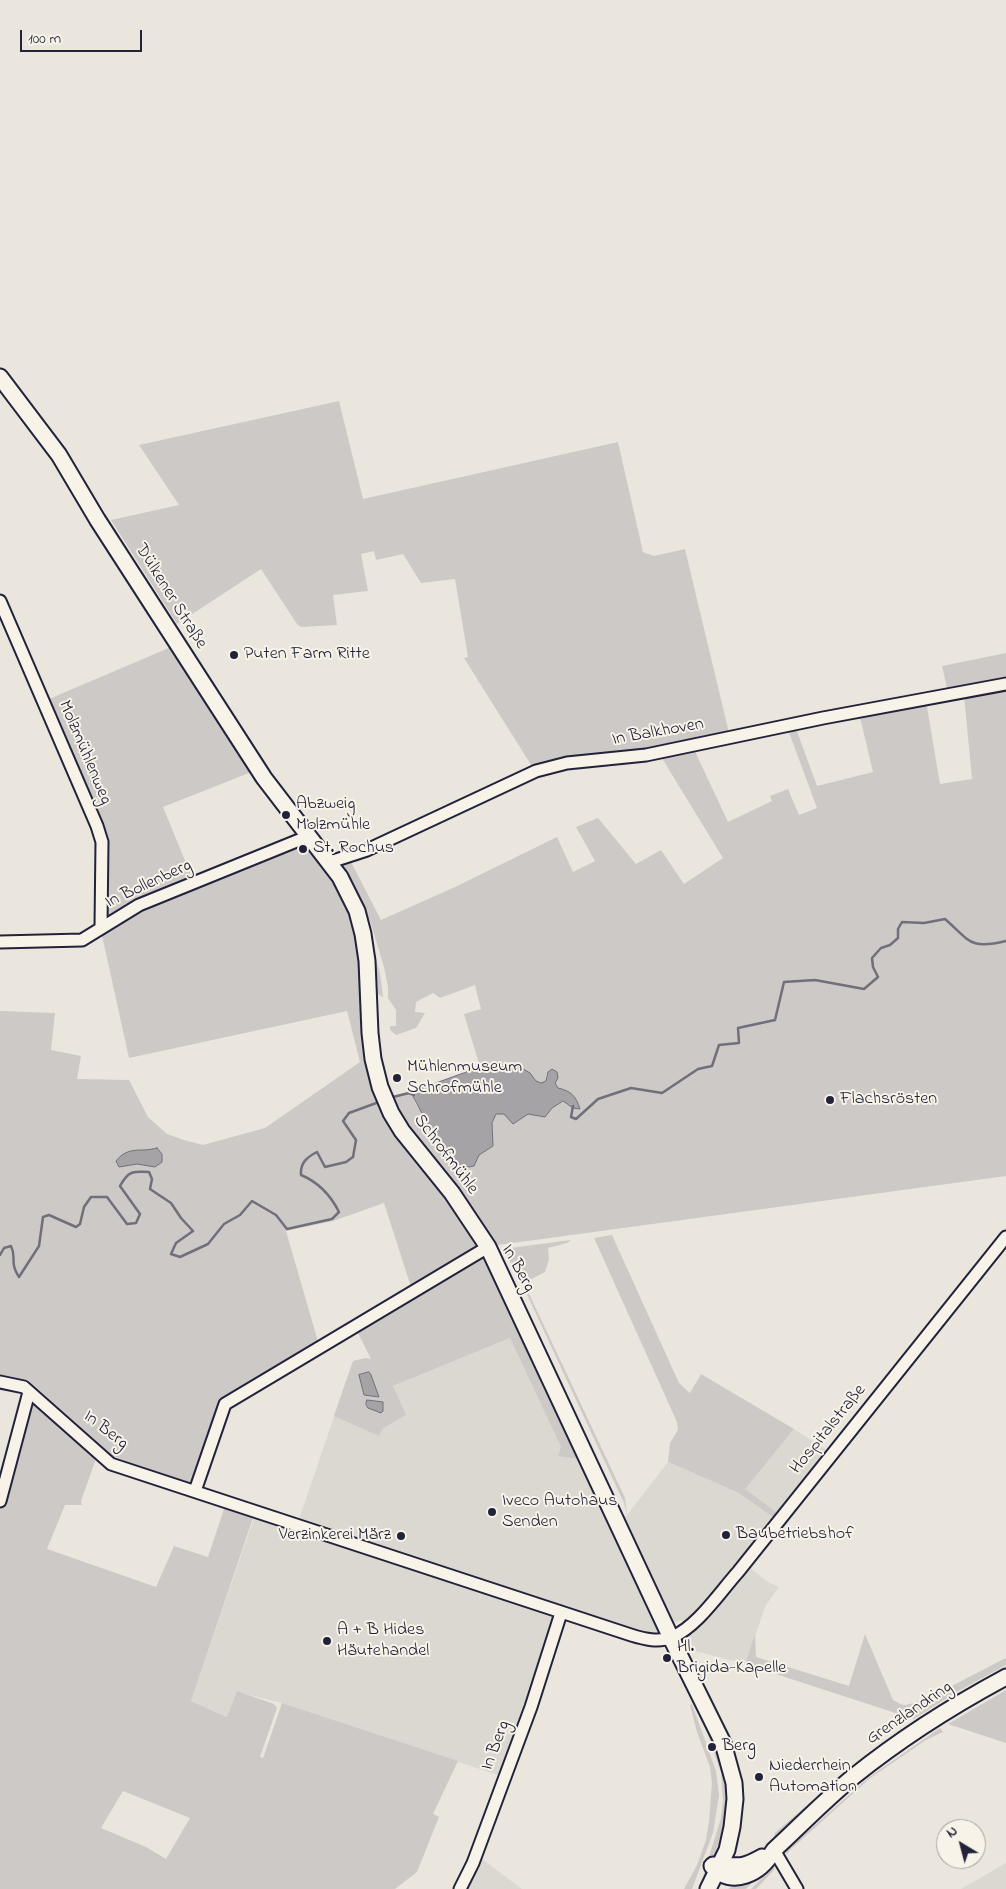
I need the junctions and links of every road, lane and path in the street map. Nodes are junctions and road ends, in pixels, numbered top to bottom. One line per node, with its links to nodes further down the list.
1 (0, 377): 4 (main road, Dülkener Straße)
2 (0, 601): 6 (street, Molzmühlenweg)
3 (1006, 684): 5 (street, In Balkhoven)
4 (309, 836): 5 (main road, Dülkener Straße); 6 (street, In Bollenberg)
5 (330, 862): 9 (main road, Schrofmühle)
6 (101, 926): 7 (street, In Bollenberg)
7 (0, 942)
8 (1006, 1237): 15 (street, Hospitalstraße)
9 (488, 1247): 12 (street, In Berg); 15 (main road, In Berg)
10 (0, 1382): 11 (street, In Berg)
11 (30, 1392): 12 (street, In Berg); 13 (street)
12 (195, 1492): 14 (street, In Berg)
13 (0, 1501)
14 (561, 1613): 15 (street, In Berg); 20 (street, In Berg)
15 (671, 1638): 18 (main road, In Berg)
16 (1006, 1676): 17 (main road, Grenzlandring)
17 (774, 1850): 18 (main road, Grenzlandring); 19 (main road, Grenzlandring); 24 (street)
18 (716, 1867): 19 (main road); 21 (main road); 22 (main road)
19 (733, 1879): 23 (main road, Grenzlandring)
20 (460, 1889)
21 (698, 1889)
22 (708, 1889)
23 (718, 1889)
24 (797, 1889)

